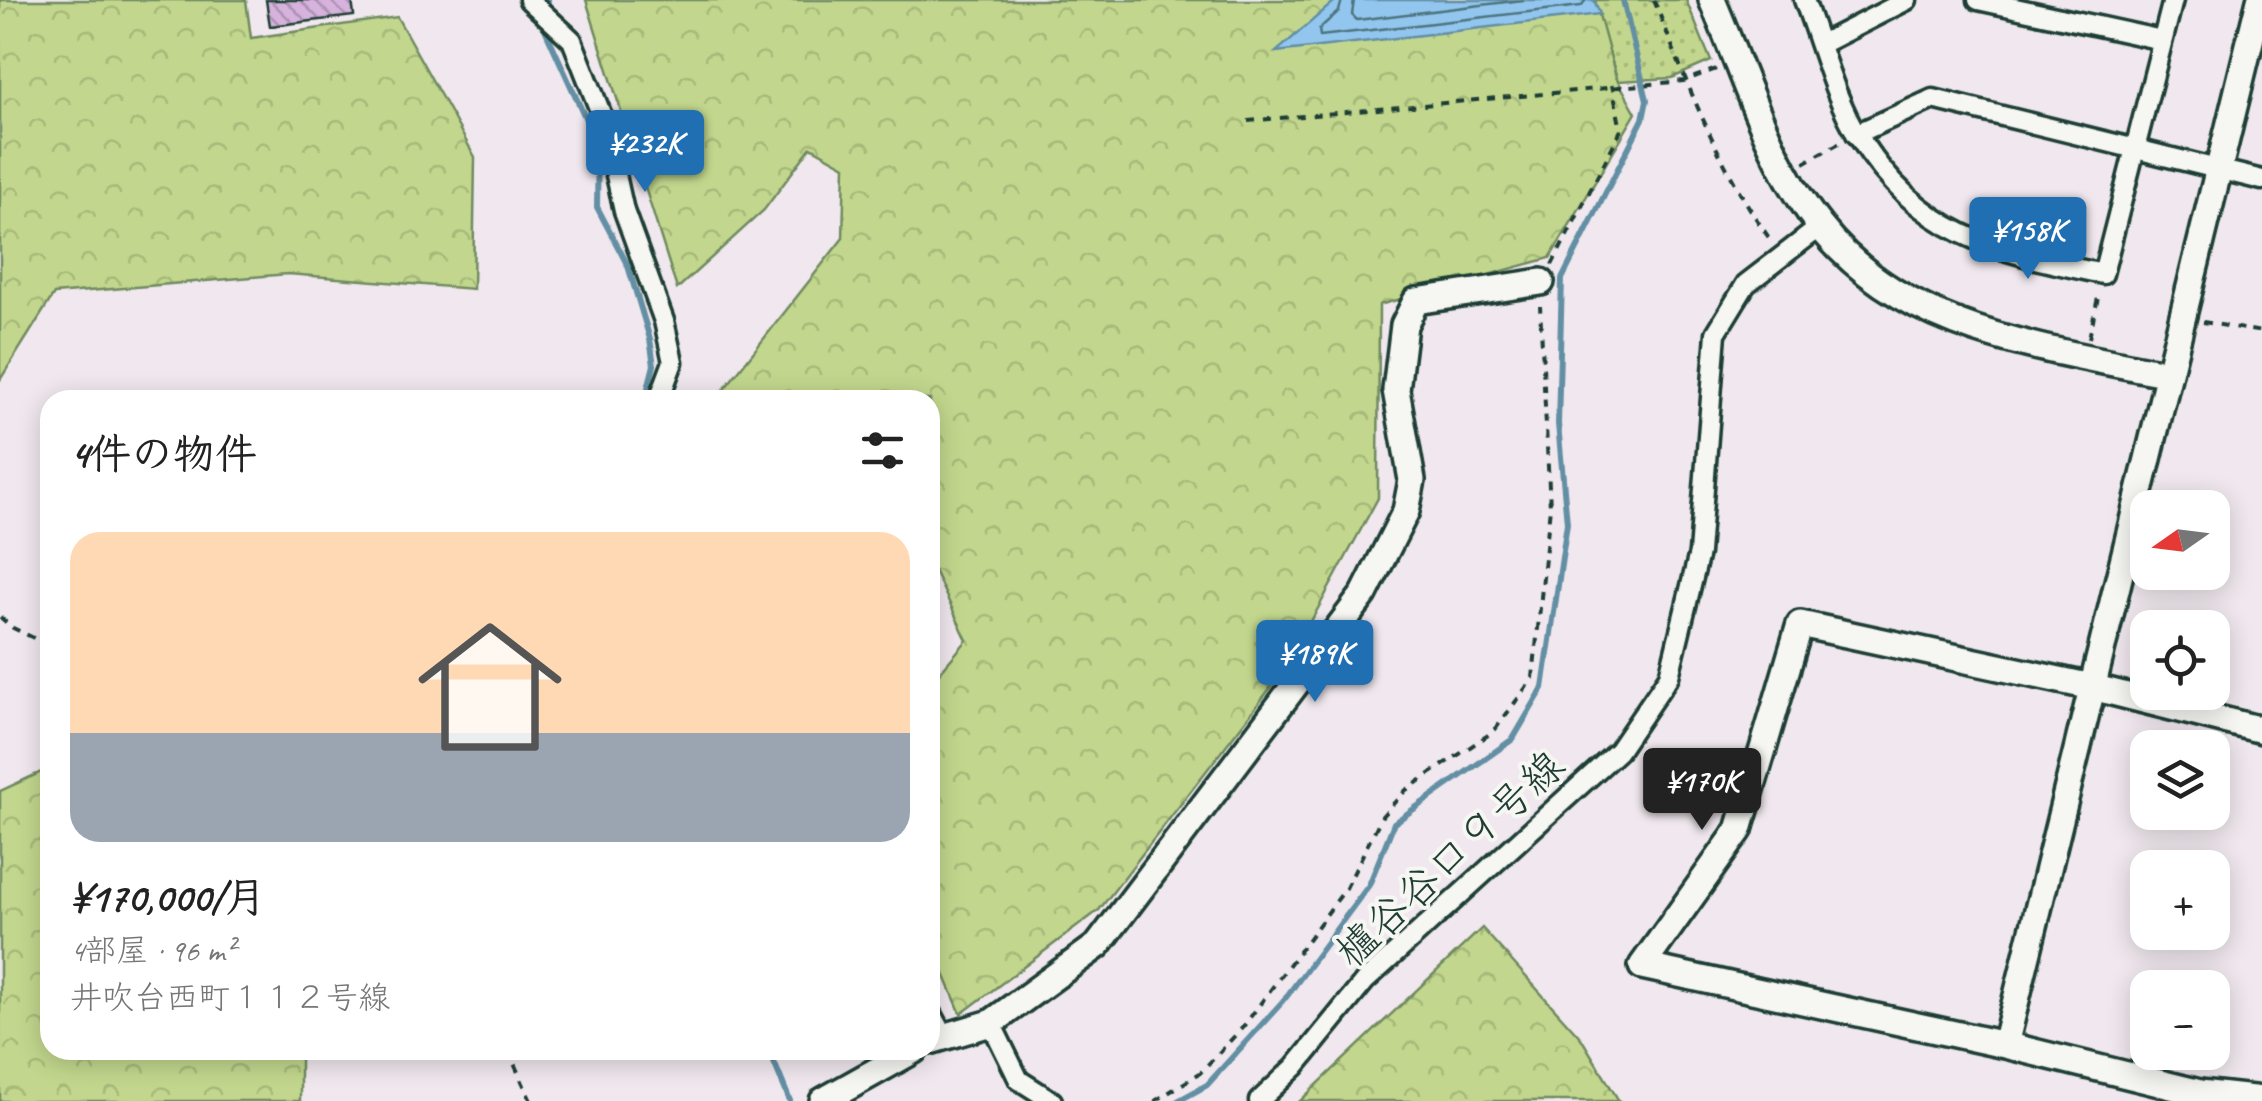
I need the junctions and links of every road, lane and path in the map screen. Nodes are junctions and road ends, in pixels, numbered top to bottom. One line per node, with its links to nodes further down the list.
1 (1654, 0): 12 (path)
2 (1712, 0): 11 (street)
3 (1804, 0): 10 (street)
4 (1907, 0): 10 (street)
5 (1978, 0): 9 (street)
6 (2172, 0): 9 (street)
7 (2260, 0): 17 (street)
8 (540, 10): 28 (street)
9 (2162, 40): 16 (street)
10 (1821, 44): 15 (street)
11 (1738, 60): 12 (path); 18 (street)
12 (1684, 82): 13 (path); 21 (path)
13 (1612, 86): 14 (path); 23 (path)
14 (1248, 121)
15 (1856, 134): 16 (street); 18 (path); 22 (street)
16 (2134, 148): 17 (street); 22 (street)
17 (2217, 168): 19 (street); 24 (street)
18 (1787, 173): 20 (street)
19 (2262, 180)
20 (1820, 226): 21 (street, 櫨谷谷口９号線); 26 (street)
21 (1782, 256): 43 (street, 櫨谷谷口９号線)
22 (2103, 274): 26 (path)
23 (1541, 282): 33 (street); 42 (path)
24 (2181, 318): 25 (path); 27 (street)
25 (2262, 332)
26 (2084, 356): 27 (street)
27 (2168, 374): 31 (street)
28 (662, 390)
29 (0, 616): 30 (path)
30 (40, 641)
31 (2092, 687): 32 (street); 35 (street); 35 (street)
32 (2262, 730)
33 (992, 1023): 34 (street); 41 (street)
34 (940, 1037)
35 (2006, 1044): 38 (street)
36 (513, 1060): 39 (path)
37 (896, 1060): 40 (street)
38 (2262, 1100)
39 (531, 1101)
40 (823, 1101)
41 (1052, 1101)
42 (1155, 1101)
43 (1259, 1101)

